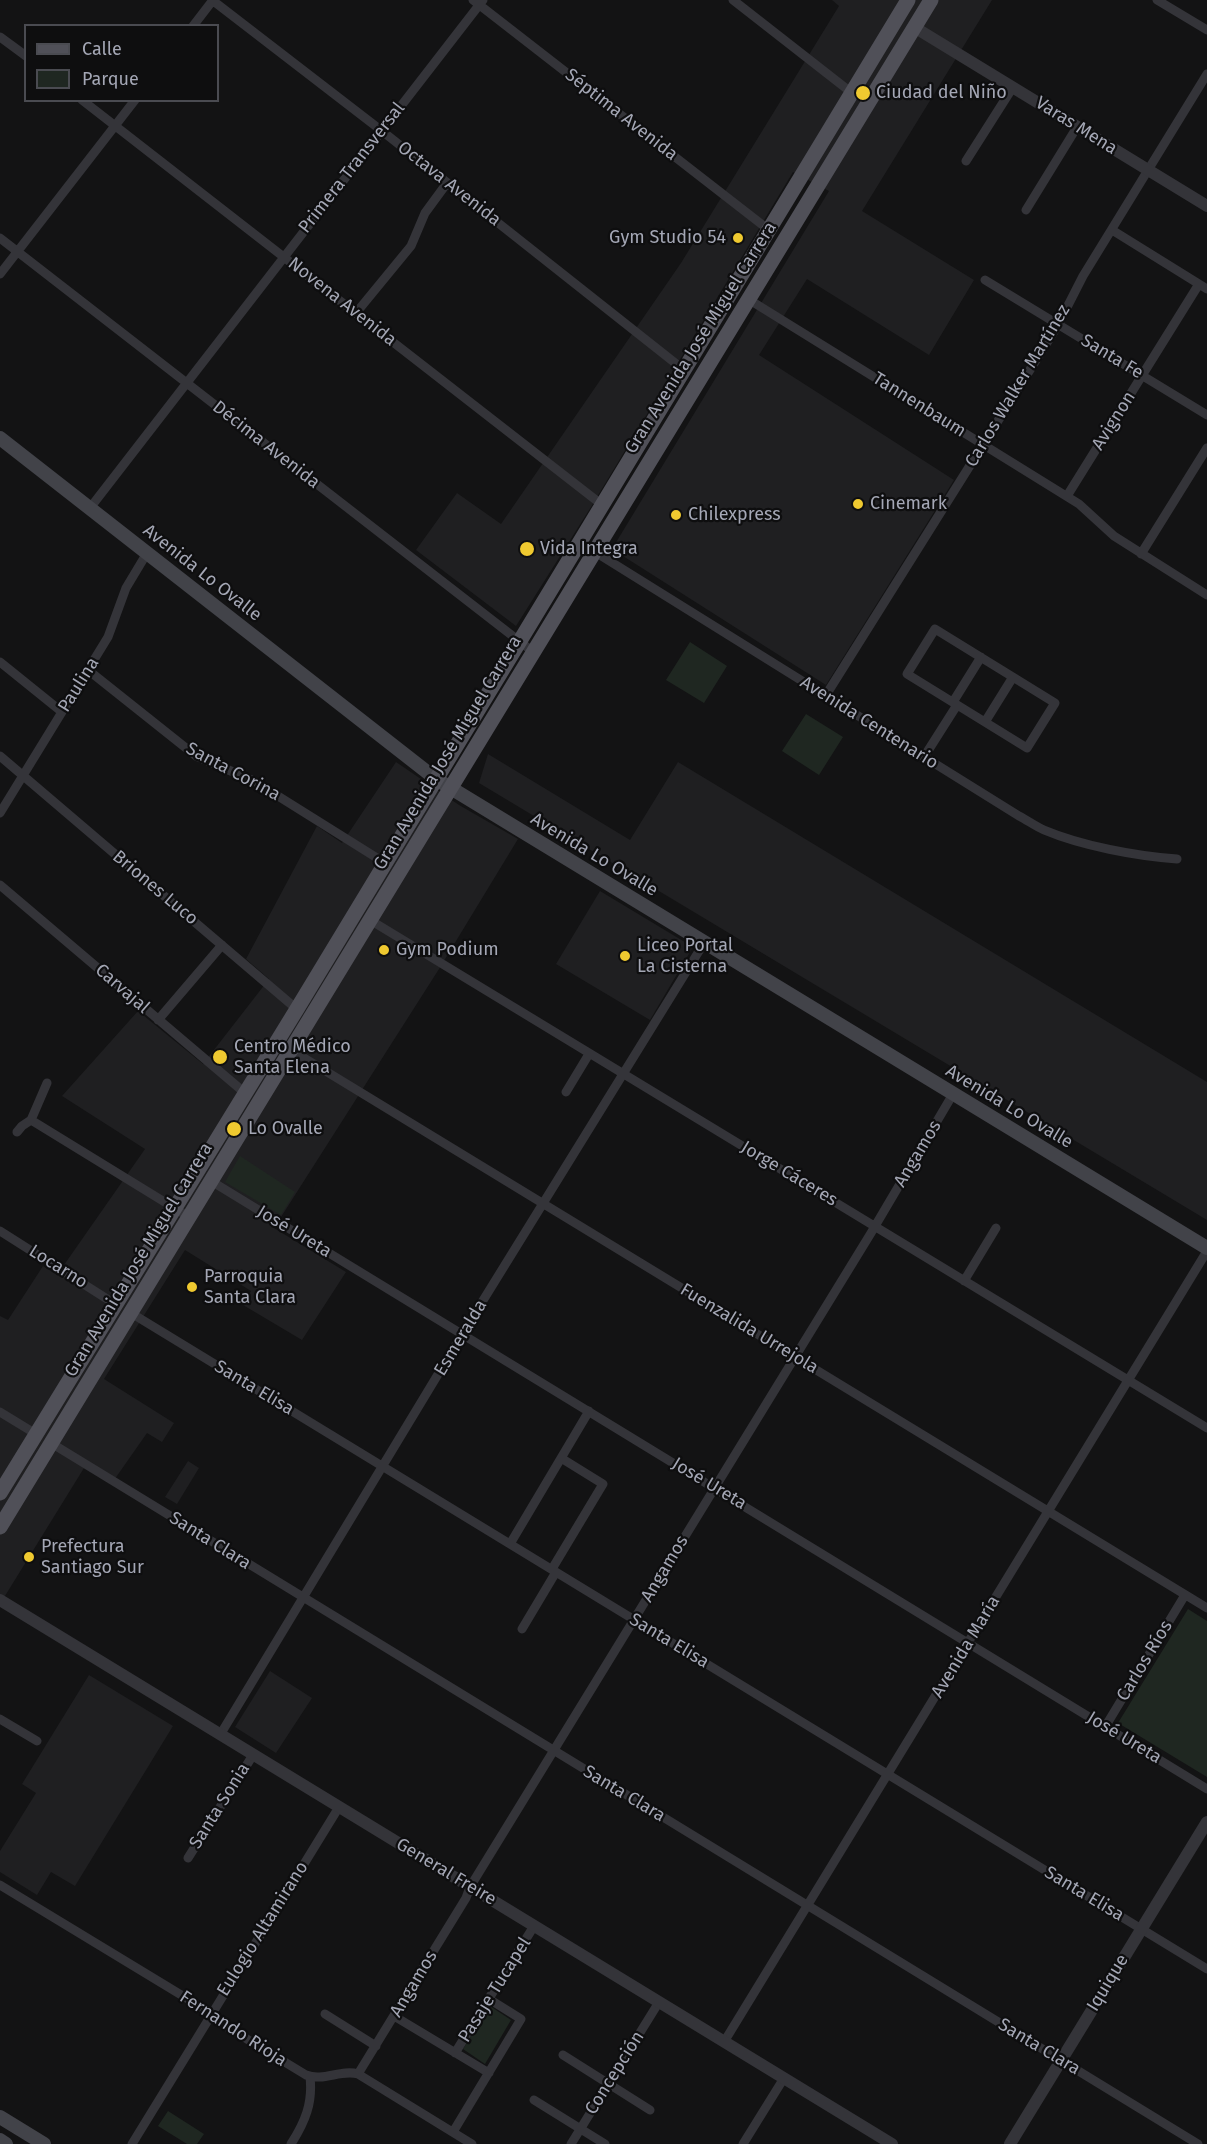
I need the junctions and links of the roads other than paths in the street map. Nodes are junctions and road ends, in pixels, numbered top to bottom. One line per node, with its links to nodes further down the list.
1 (213, 0): 7 (street); 19 (street, Octava Avenida)
2 (733, 0): 14 (street)
3 (908, 0): 8 (main road); 14 (main road, Gran Avenida José Miguel Carrera)
4 (931, 0): 8 (main road, Gran Avenida José Miguel Carrera)
5 (1158, 0): 9 (street)
6 (479, 2): 19 (street, Primera Transversal); 25 (street, Séptima Avenida)
7 (195, 24)
8 (914, 27): 13 (street, Varas Mena); 29 (main road, Gran Avenida José Miguel Carrera)
9 (1207, 30)
10 (0, 36): 11 (street)
11 (24, 54)
12 (1207, 74): 21 (street, Carlos Walker Martínez)
13 (1013, 87): 18 (street, Varas Mena); 20 (street)
14 (852, 93): 25 (main road, Gran Avenida José Miguel Carrera)
15 (85, 102): 17 (street, Novena Avenida)
16 (133, 102): 17 (street)
17 (115, 126): 28 (street); 30 (street, Novena Avenida)
18 (1077, 127): 21 (street, Varas Mena); 24 (street)
19 (382, 131): 22 (street, Octava Avenida); 30 (street, Primera Transversal)
20 (966, 161)
21 (1148, 170): 23 (street, Varas Mena); 26 (street, Carlos Walker Martínez)
22 (447, 183): 35 (street); 37 (street, Octava Avenida)
23 (1207, 206)
24 (1026, 210)
25 (769, 230): 29 (main road); 37 (main road, Gran Avenida José Miguel Carrera)
26 (1112, 230): 33 (street); 36 (street, Carlos Walker Martínez)
27 (0, 238): 28 (street, Décima Avenida)
28 (17, 251): 31 (street); 39 (street, Décima Avenida)
29 (776, 252): 34 (main road, Gran Avenida José Miguel Carrera)
30 (284, 257): 35 (street, Novena Avenida); 39 (street, Primera Transversal)
31 (0, 274)
32 (985, 280): 36 (street, Santa Fe)
33 (1203, 286): 38 (street, Avignon)
34 (748, 299): 42 (street, Tannenbaum); 48 (main road, Gran Avenida José Miguel Carrera)
35 (356, 313): 45 (street, Novena Avenida)
36 (1058, 325): 38 (street, Santa Fe); 42 (street, Carlos Walker Martínez)
37 (684, 370): 45 (main road, Gran Avenida José Miguel Carrera)
38 (1142, 376): 40 (street, Santa Fe); 44 (street, Avignon)
39 (186, 383): 46 (street, Primera Transversal); 52 (street, Décima Avenida)
40 (1207, 415)
41 (0, 438): 46 (main road, Avenida Lo Ovalle)
42 (984, 444): 44 (street, Tannenbaum); 58 (street, Carlos Walker Martínez)
43 (1207, 448): 50 (street)
44 (1067, 496): 50 (street, Tannenbaum)
45 (602, 504): 47 (main road, Gran Avenida José Miguel Carrera)
46 (90, 508): 49 (main road, Avenida Lo Ovalle)
47 (579, 542): 48 (street, Avenida Centenario); 52 (main road, Gran Avenida José Miguel Carrera)
48 (593, 551): 53 (main road, Gran Avenida José Miguel Carrera); 58 (street, Avenida Centenario)
49 (147, 552): 56 (street, Paulina); 65 (main road, Avenida Lo Ovalle)
50 (1141, 554): 51 (street, Tannenbaum)
51 (1207, 595)
52 (518, 641): 53 (street, Décima Avenida); 65 (main road, Gran Avenida José Miguel Carrera)
53 (532, 651): 66 (main road, Gran Avenida José Miguel Carrera)
54 (981, 657): 57 (street); 59 (street); 59 (street)
55 (0, 662): 60 (street)
56 (88, 670): 60 (street, Paulina); 69 (street, Santa Corina)
57 (1013, 677): 61 (street); 61 (street)
58 (826, 695): 63 (street, Avenida Centenario)
59 (955, 703): 61 (street); 63 (street)
60 (62, 712): 64 (street, Paulina)
61 (985, 722)
62 (0, 756): 64 (street, Briones Luco)
63 (924, 757): 68 (street, Avenida Centenario)
64 (23, 776): 67 (street, Paulina); 74 (street, Briones Luco)
65 (436, 779): 66 (main road, Avenida Lo Ovalle); 69 (main road, Gran Avenida José Miguel Carrera)
66 (451, 789): 72 (main road, Gran Avenida José Miguel Carrera); 73 (main road, Avenida Lo Ovalle)
67 (0, 813)
68 (1177, 859)
69 (385, 862): 71 (main road, Gran Avenida José Miguel Carrera)
70 (0, 885): 77 (street, Carvajal)
71 (364, 898): 72 (main road); 75 (main road, Gran Avenida José Miguel Carrera)
72 (370, 920): 76 (main road, Gran Avenida José Miguel Carrera); 79 (street, Jorge Cáceres)
73 (704, 943): 80 (street, Esmeralda); 84 (main road, Avenida Lo Ovalle)
74 (222, 945): 75 (street, Briones Luco); 77 (street)
75 (297, 1010): 76 (street, Briones Luco); 83 (main road, Gran Avenida José Miguel Carrera)
76 (312, 1016): 78 (main road, Gran Avenida José Miguel Carrera)
77 (158, 1020): 83 (street, Carvajal)
78 (291, 1050): 87 (main road, Gran Avenida José Miguel Carrera); 88 (street, Fuenzalida Urrejola)
79 (590, 1054): 80 (street, Jorge Cáceres); 82 (street)
80 (623, 1074): 88 (street, Esmeralda); 91 (street, Jorge Cáceres)
81 (47, 1083): 85 (street)
82 (566, 1092)
83 (245, 1093): 89 (main road, Gran Avenida José Miguel Carrera)
84 (953, 1094): 91 (street, Angamos); 94 (main road, Avenida Lo Ovalle)
85 (31, 1120): 86 (street); 89 (street)
86 (17, 1132)
87 (211, 1181): 90 (main road, Gran Avenida José Miguel Carrera); 98 (street, José Ureta)
88 (543, 1204): 98 (street, Esmeralda); 99 (street, Fuenzalida Urrejola)
89 (174, 1208): 90 (street); 96 (main road, Gran Avenida José Miguel Carrera)
90 (189, 1217): 97 (main road, Gran Avenida José Miguel Carrera)
91 (875, 1226): 95 (street, Jorge Cáceres); 99 (street, Angamos)
92 (996, 1228): 95 (street)
93 (0, 1231): 96 (street, Locarno)
94 (1207, 1250): 100 (street, Avenida María)
95 (964, 1281): 100 (street, Jorge Cáceres)
96 (112, 1309): 97 (main road); 104 (main road, Gran Avenida José Miguel Carrera)
97 (130, 1313): 105 (main road, Gran Avenida José Miguel Carrera); 107 (street, Santa Elisa)
98 (463, 1334): 101 (street, José Ureta); 107 (street, Esmeralda)
99 (795, 1357): 108 (street, Angamos); 110 (street, Fuenzalida Urrejola)
100 (1128, 1380): 103 (street, Jorge Cáceres); 110 (street, Avenida María)
101 (589, 1411): 106 (street); 108 (street, José Ureta)
102 (0, 1412): 104 (street)
103 (1207, 1428)
104 (36, 1434): 109 (main road, Gran Avenida José Miguel Carrera)
105 (51, 1443): 111 (main road, Gran Avenida José Miguel Carrera); 115 (street, Santa Clara)
106 (561, 1458): 112 (street); 113 (street)
107 (384, 1467): 112 (street, Santa Elisa); 115 (street, Esmeralda)
108 (715, 1487): 118 (street, Angamos); 120 (street, José Ureta)
109 (0, 1493)
110 (1048, 1512): 114 (street, Fuenzalida Urrejola); 120 (street, Avenida María)
111 (0, 1527)
112 (510, 1544): 113 (street, Santa Elisa)
113 (554, 1571): 118 (street, Santa Elisa); 119 (street)
114 (1185, 1595): 117 (street, Fuenzalida Urrejola); 122 (street, Carlos Ríos)
115 (304, 1599): 123 (street, Esmeralda); 125 (street, Santa Clara)
116 (0, 1600): 123 (street, General Freire)
117 (1207, 1608)
118 (634, 1620): 125 (street, Angamos); 127 (street, Santa Elisa)
119 (522, 1629)
120 (968, 1644): 122 (street, José Ureta); 127 (street, Avenida María)
121 (0, 1719): 124 (street)
122 (1105, 1727): 128 (street, José Ureta)
123 (220, 1735): 126 (street, General Freire)
124 (37, 1741)
125 (554, 1751): 133 (street, Angamos); 134 (street, Santa Clara)
126 (253, 1755): 129 (street, General Freire); 131 (street, Santa Sonia)
127 (888, 1774): 134 (street, Avenida María); 136 (street, Santa Elisa)
128 (1207, 1789)
129 (339, 1807): 133 (street, General Freire); 141 (street, Eulogio Altamirano)
130 (1207, 1822): 136 (street, Iquique)
131 (188, 1858)
132 (0, 1885): 141 (street, Fernando Rioja)
133 (470, 1887): 135 (street, General Freire); 142 (street, Angamos)
134 (807, 1906): 143 (street, Avenida María); 147 (street, Santa Clara)
135 (534, 1926): 138 (street, Pasaje Tucapel); 139 (street, General Freire)
136 (1141, 1929): 137 (street, Santa Elisa); 147 (street, Iquique)
137 (1207, 1969)
138 (489, 1999): 145 (street, Pasaje Tucapel); 148 (street)
139 (659, 2002): 143 (street, General Freire); 152 (street, Concepción)
140 (325, 2014): 144 (street)
141 (210, 2015): 150 (street, Fernando Rioja); 161 (street, Eulogio Altamirano)
142 (394, 2016): 144 (street, Angamos); 145 (street)
143 (724, 2042): 151 (street, General Freire)
144 (376, 2046): 149 (street, Angamos)
145 (455, 2053): 148 (street)
146 (563, 2055): 152 (street)
147 (1061, 2060): 168 (street, Iquique); 169 (street, Santa Clara)
148 (489, 2073): 157 (street)
149 (358, 2074): 150 (street); 157 (street)
150 (310, 2077): 162 (street)
151 (784, 2078): 166 (street); 167 (street, General Freire)
152 (609, 2084): 154 (street); 156 (street, Concepción)
153 (534, 2100): 156 (street)
154 (650, 2110)
155 (0, 2117): 160 (main road)
156 (580, 2129): 164 (street, Concepción); 165 (street)
157 (453, 2132): 163 (street)
158 (0, 2140): 159 (main road)
159 (6, 2144)
160 (44, 2144)
161 (132, 2144)
162 (291, 2144)
163 (472, 2144)
164 (571, 2144)
165 (605, 2144)
166 (743, 2144)
167 (892, 2144)
168 (1010, 2144)
169 (1198, 2144)

